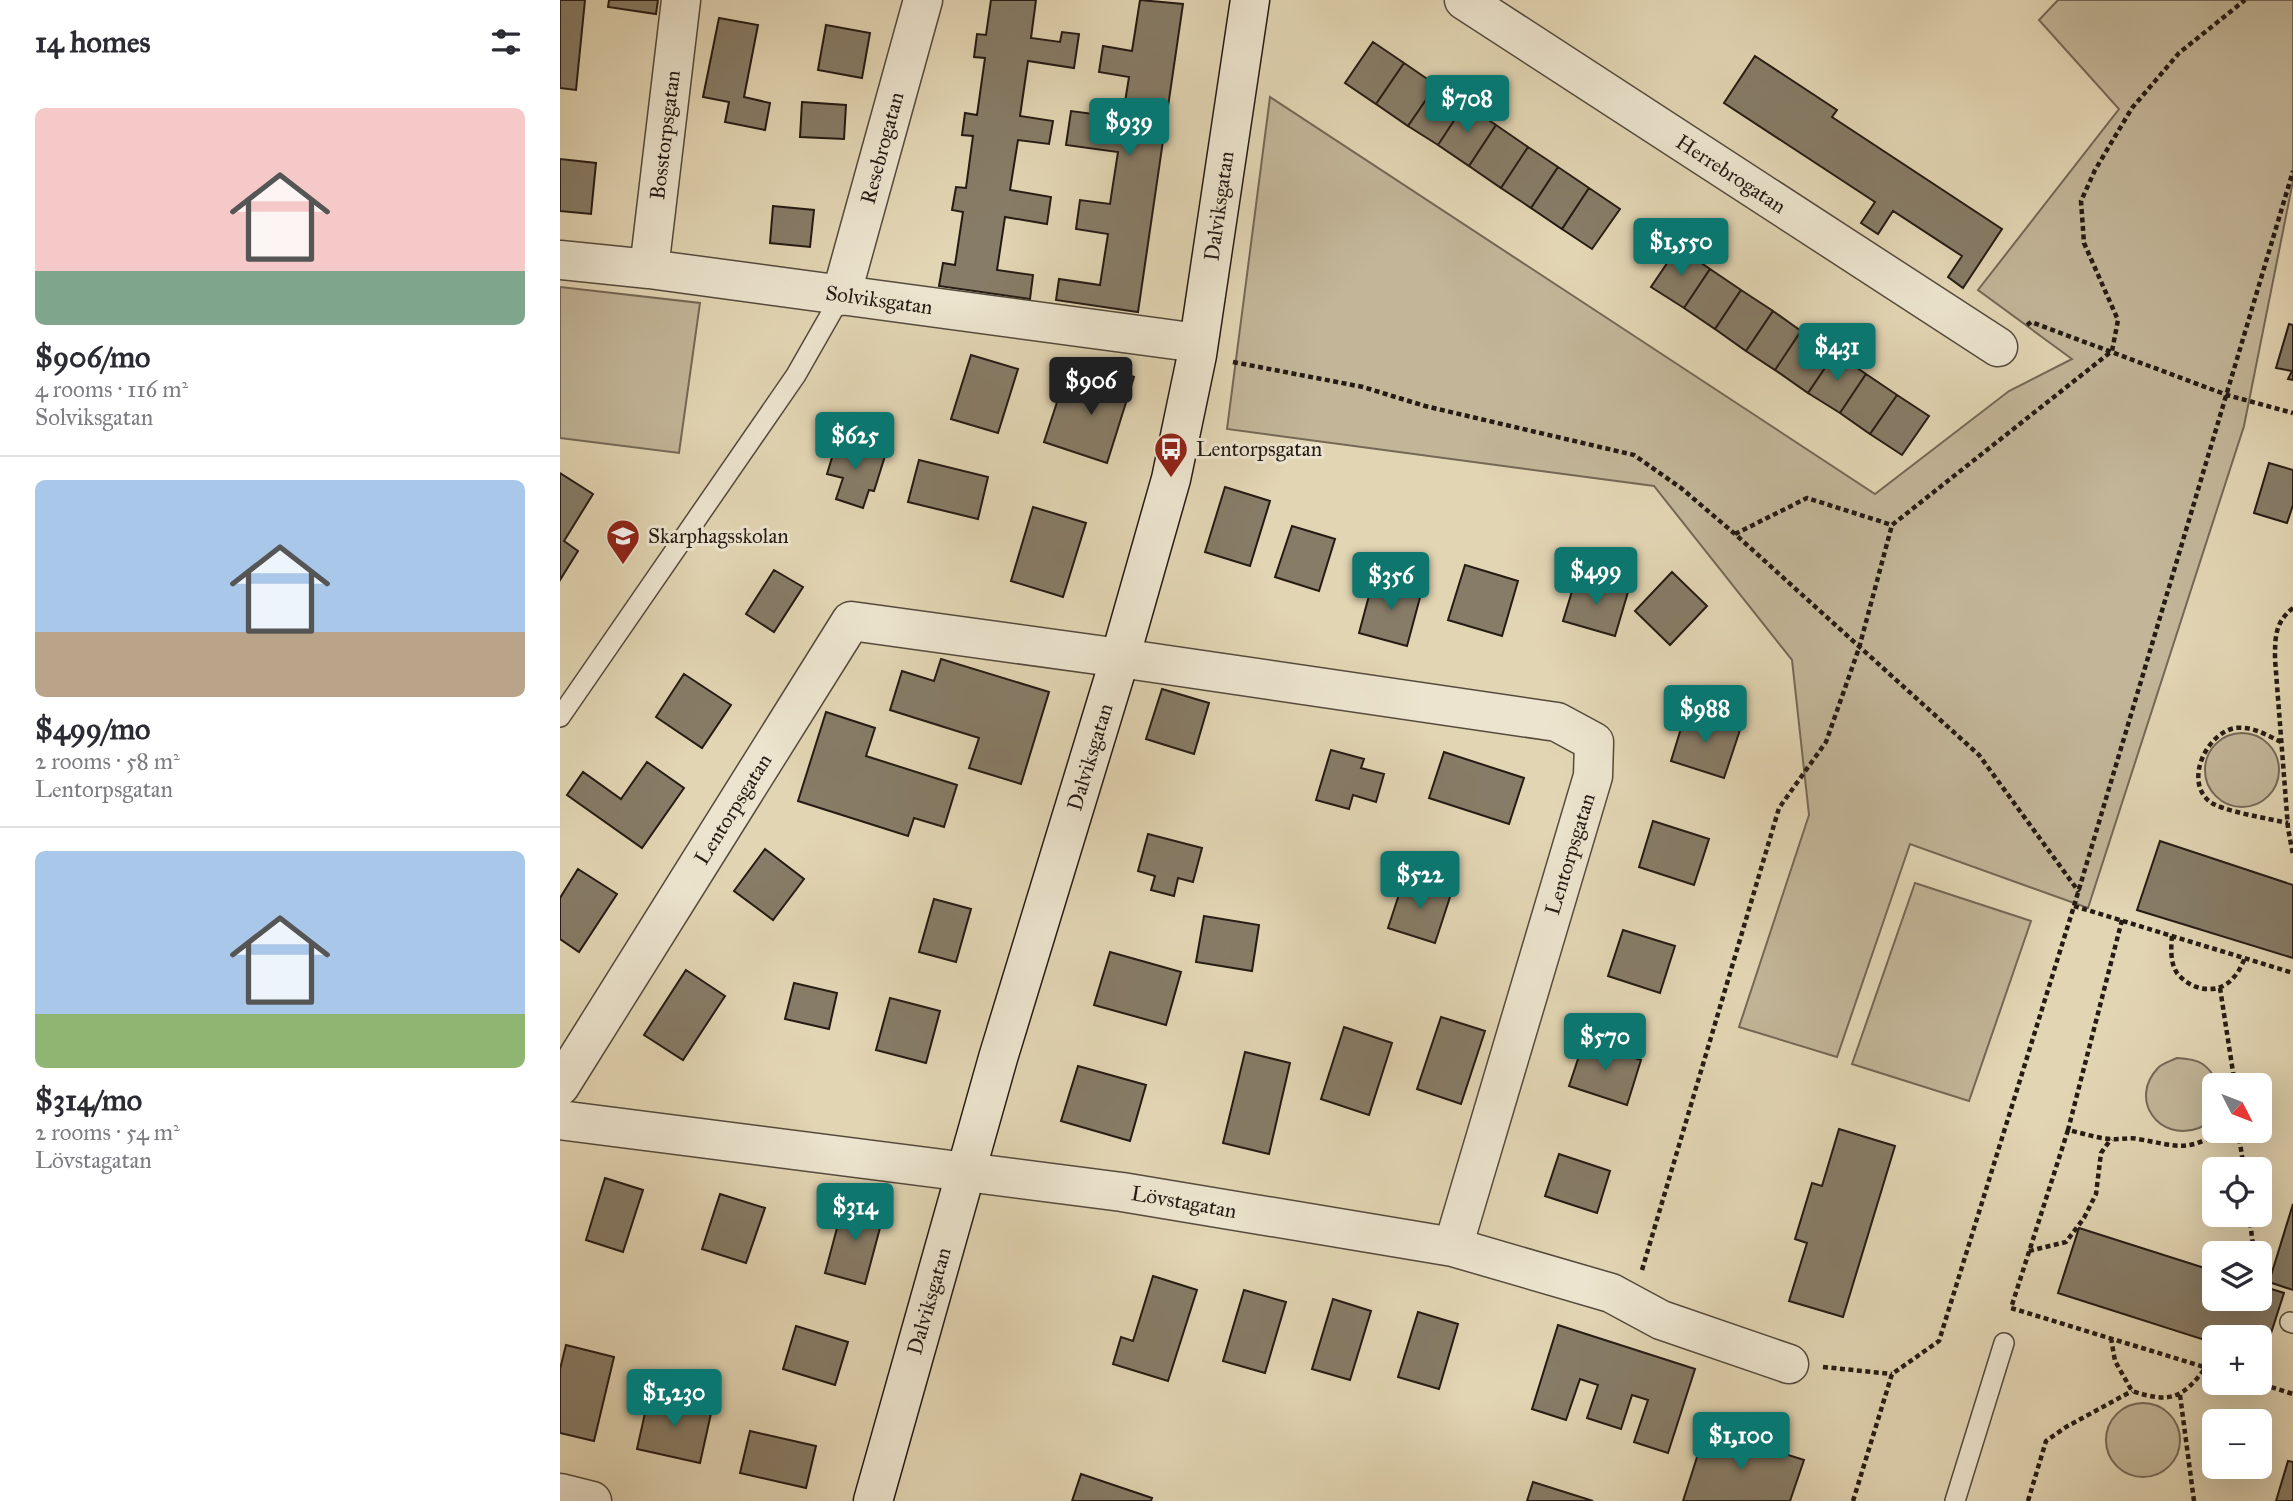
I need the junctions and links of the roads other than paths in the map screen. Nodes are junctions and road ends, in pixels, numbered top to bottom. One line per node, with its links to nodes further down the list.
1 (681, 0): 6 (street, Bosstorpsgatan)
2 (923, 0): 7 (street, Resebrogatan)
3 (1250, 0): 9 (street, Dalviksgatan)
4 (1464, 0): 8 (street, Herrebrogatan)
5 (560, 260): 6 (street, Solviksgatan)
6 (649, 269): 7 (street, Solviksgatan)
7 (841, 296): 9 (street, Solviksgatan); 11 (lane)
8 (1998, 347)
9 (1198, 349): 10 (street, Dalviksgatan)
10 (1120, 658): 12 (street, Lentorpsgatan); 14 (street, Dalviksgatan); 15 (street, Lentorpsgatan)
11 (560, 717)
12 (560, 1086)
13 (560, 1120): 14 (street, Lövstagatan)
14 (965, 1172): 15 (street, Lövstagatan); 20 (street, Dalviksgatan)
15 (1453, 1247): 17 (street, Lövstagatan)
16 (2004, 1343): 21 (lane)
17 (1789, 1364)
18 (560, 1493): 19 (street)
19 (592, 1501)
20 (873, 1501)
21 (1955, 1501)

